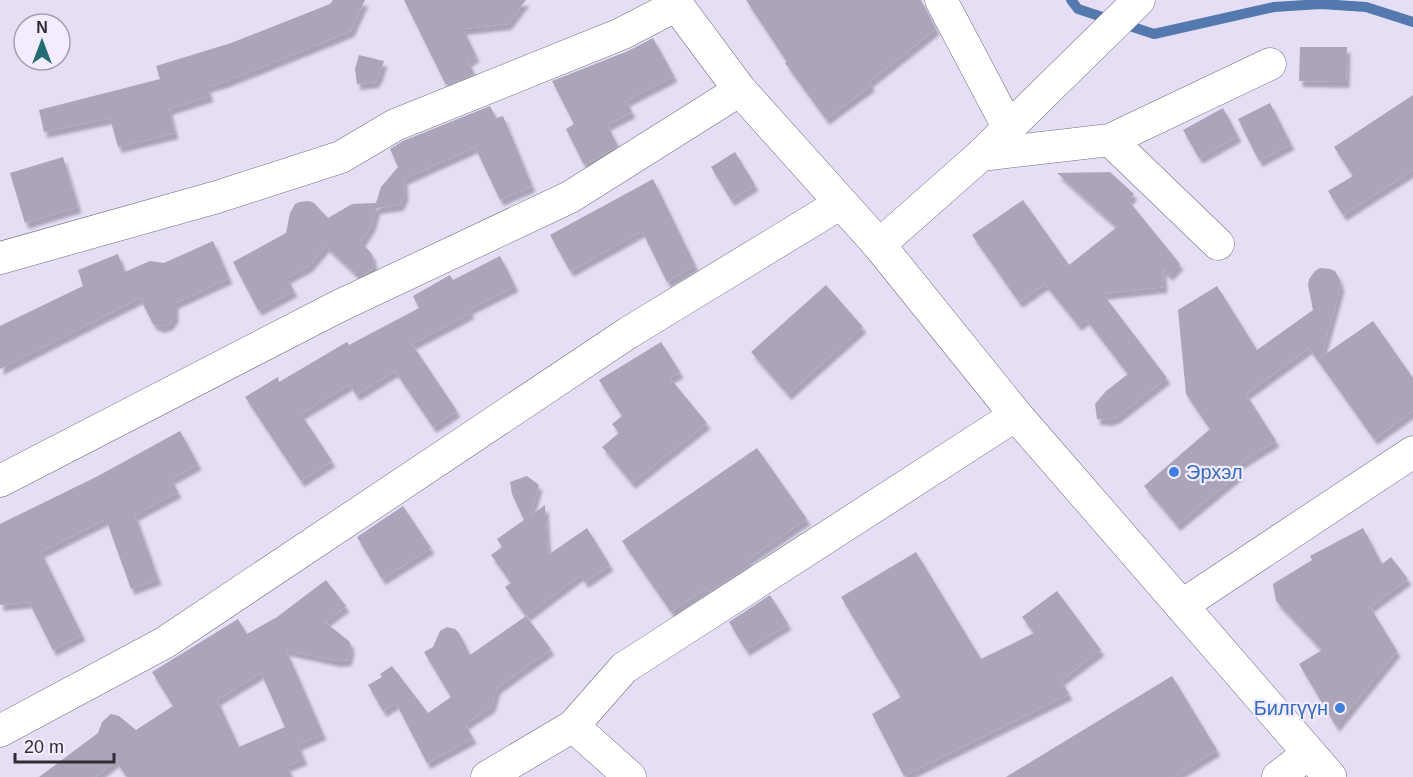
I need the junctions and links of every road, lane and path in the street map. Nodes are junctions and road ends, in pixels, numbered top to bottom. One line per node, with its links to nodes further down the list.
1 (941, 0): 6 (street)
2 (1139, 0): 6 (street)
3 (675, 3): 5 (main road); 12 (street)
4 (1270, 64): 7 (street)
5 (740, 90): 9 (main road); 15 (street)
6 (1008, 127): 8 (street)
7 (1110, 140): 8 (street); 10 (street)
8 (981, 155): 11 (street)
9 (841, 203): 11 (main road); 18 (street)
10 (1218, 244)
11 (879, 245): 13 (main road)
12 (0, 258)
13 (1016, 415): 16 (main road); 17 (street)
14 (1413, 452): 16 (street)
15 (0, 481)
16 (1181, 606): 19 (main road)
17 (573, 726): 20 (street); 21 (street)
18 (0, 731)
19 (1319, 765): 22 (street)
20 (487, 777)
21 (630, 777)
22 (1278, 777)

